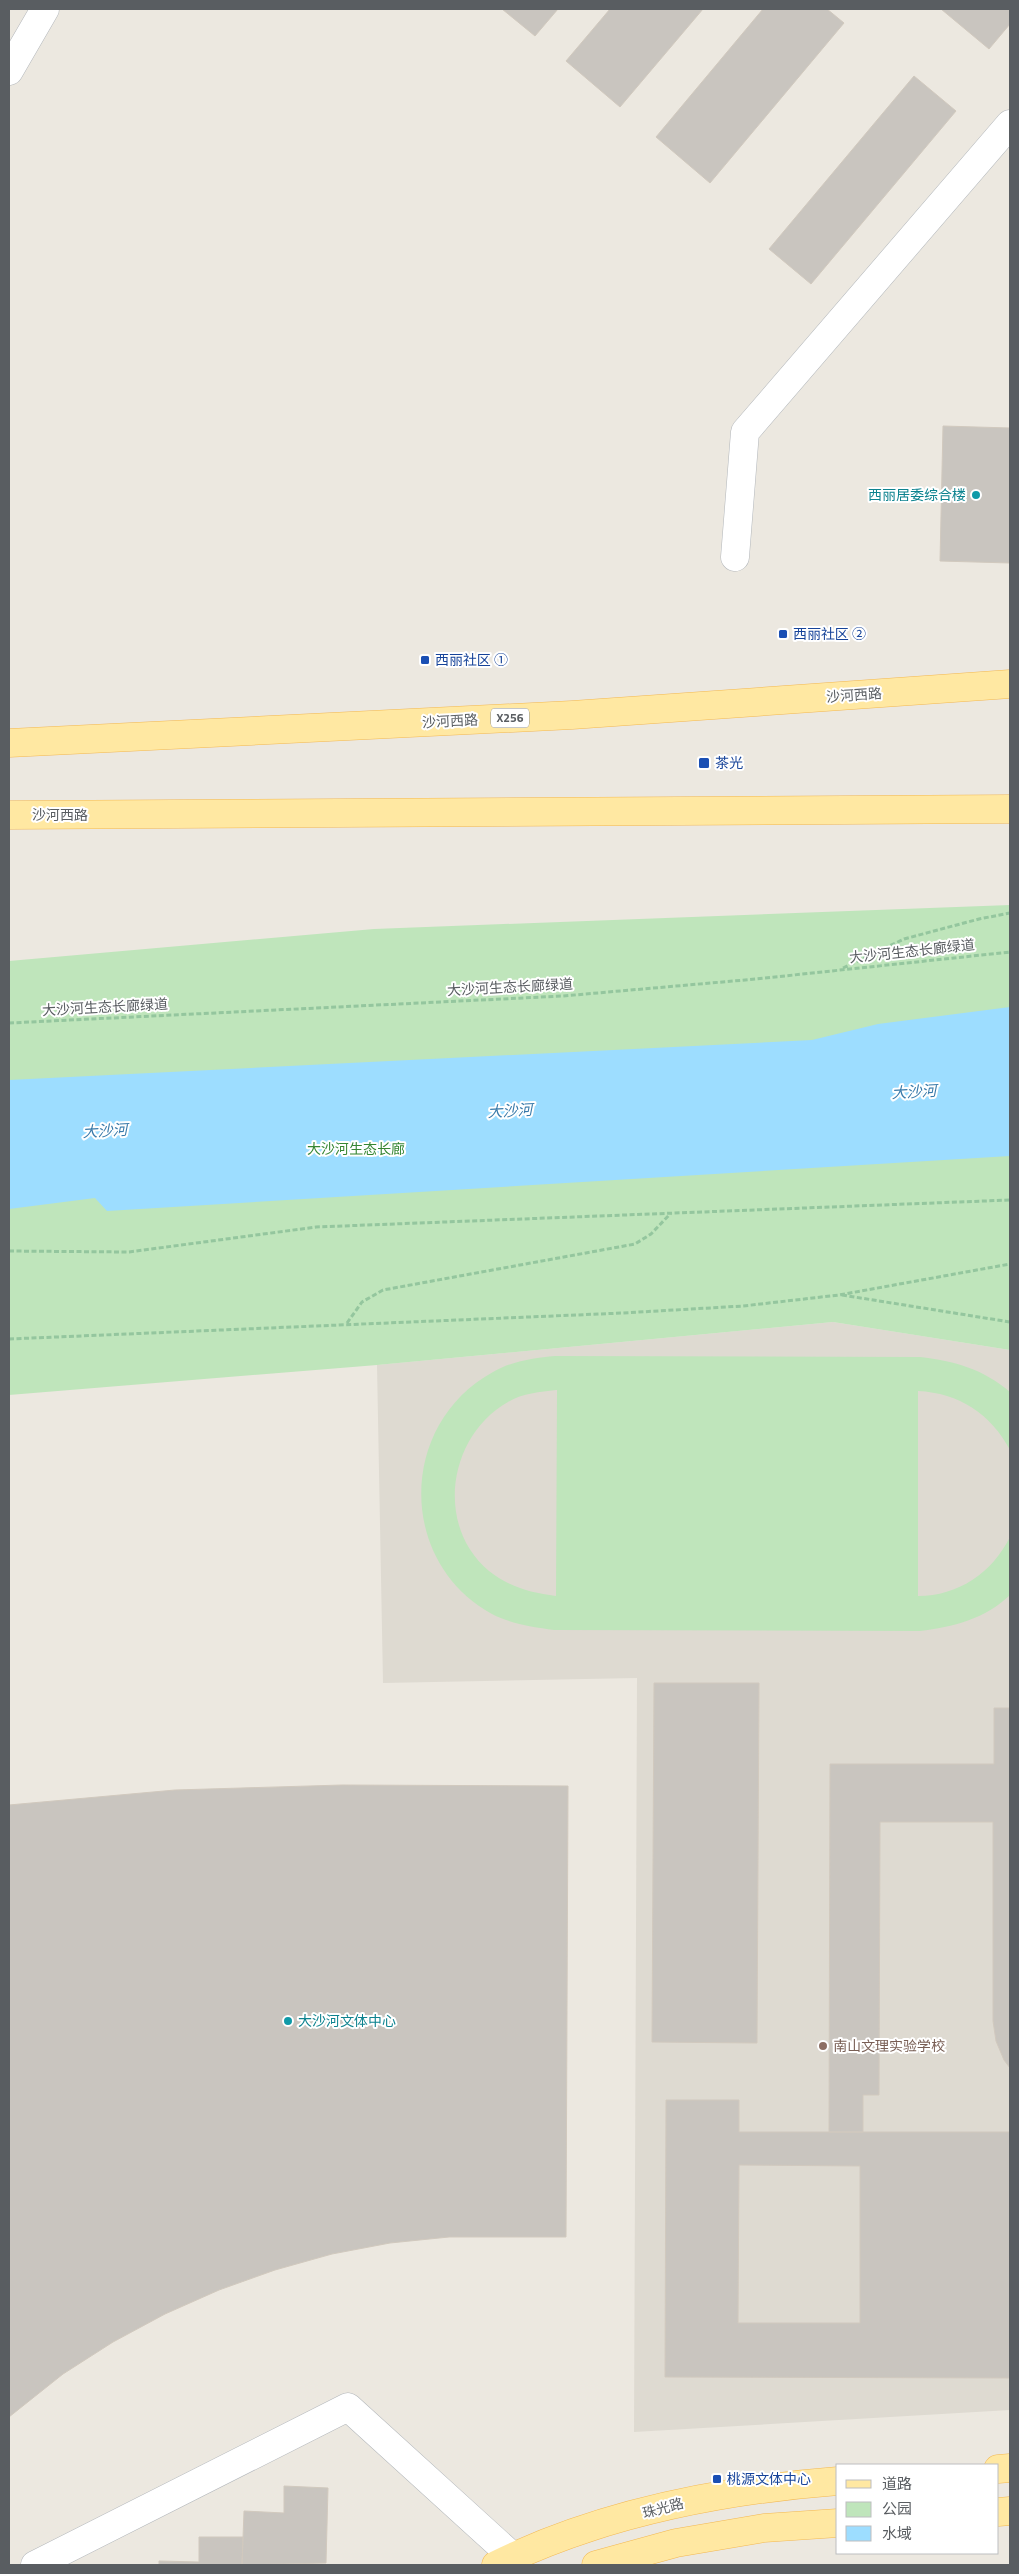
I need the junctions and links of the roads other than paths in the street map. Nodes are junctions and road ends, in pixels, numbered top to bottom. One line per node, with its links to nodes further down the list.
1 (45, 9): 2 (street)
2 (9, 71)
3 (1010, 124): 4 (street)
4 (735, 558)
5 (1010, 684): 6 (main road, 沙河西路 / X256)
6 (9, 743)
7 (1010, 809): 8 (main road, 沙河西路)
8 (9, 815)
9 (836, 2481): 11 (main road, 珠光路)
10 (836, 2523): 13 (main road)
11 (504, 2561): 12 (street)
12 (35, 2565)
13 (596, 2565)

